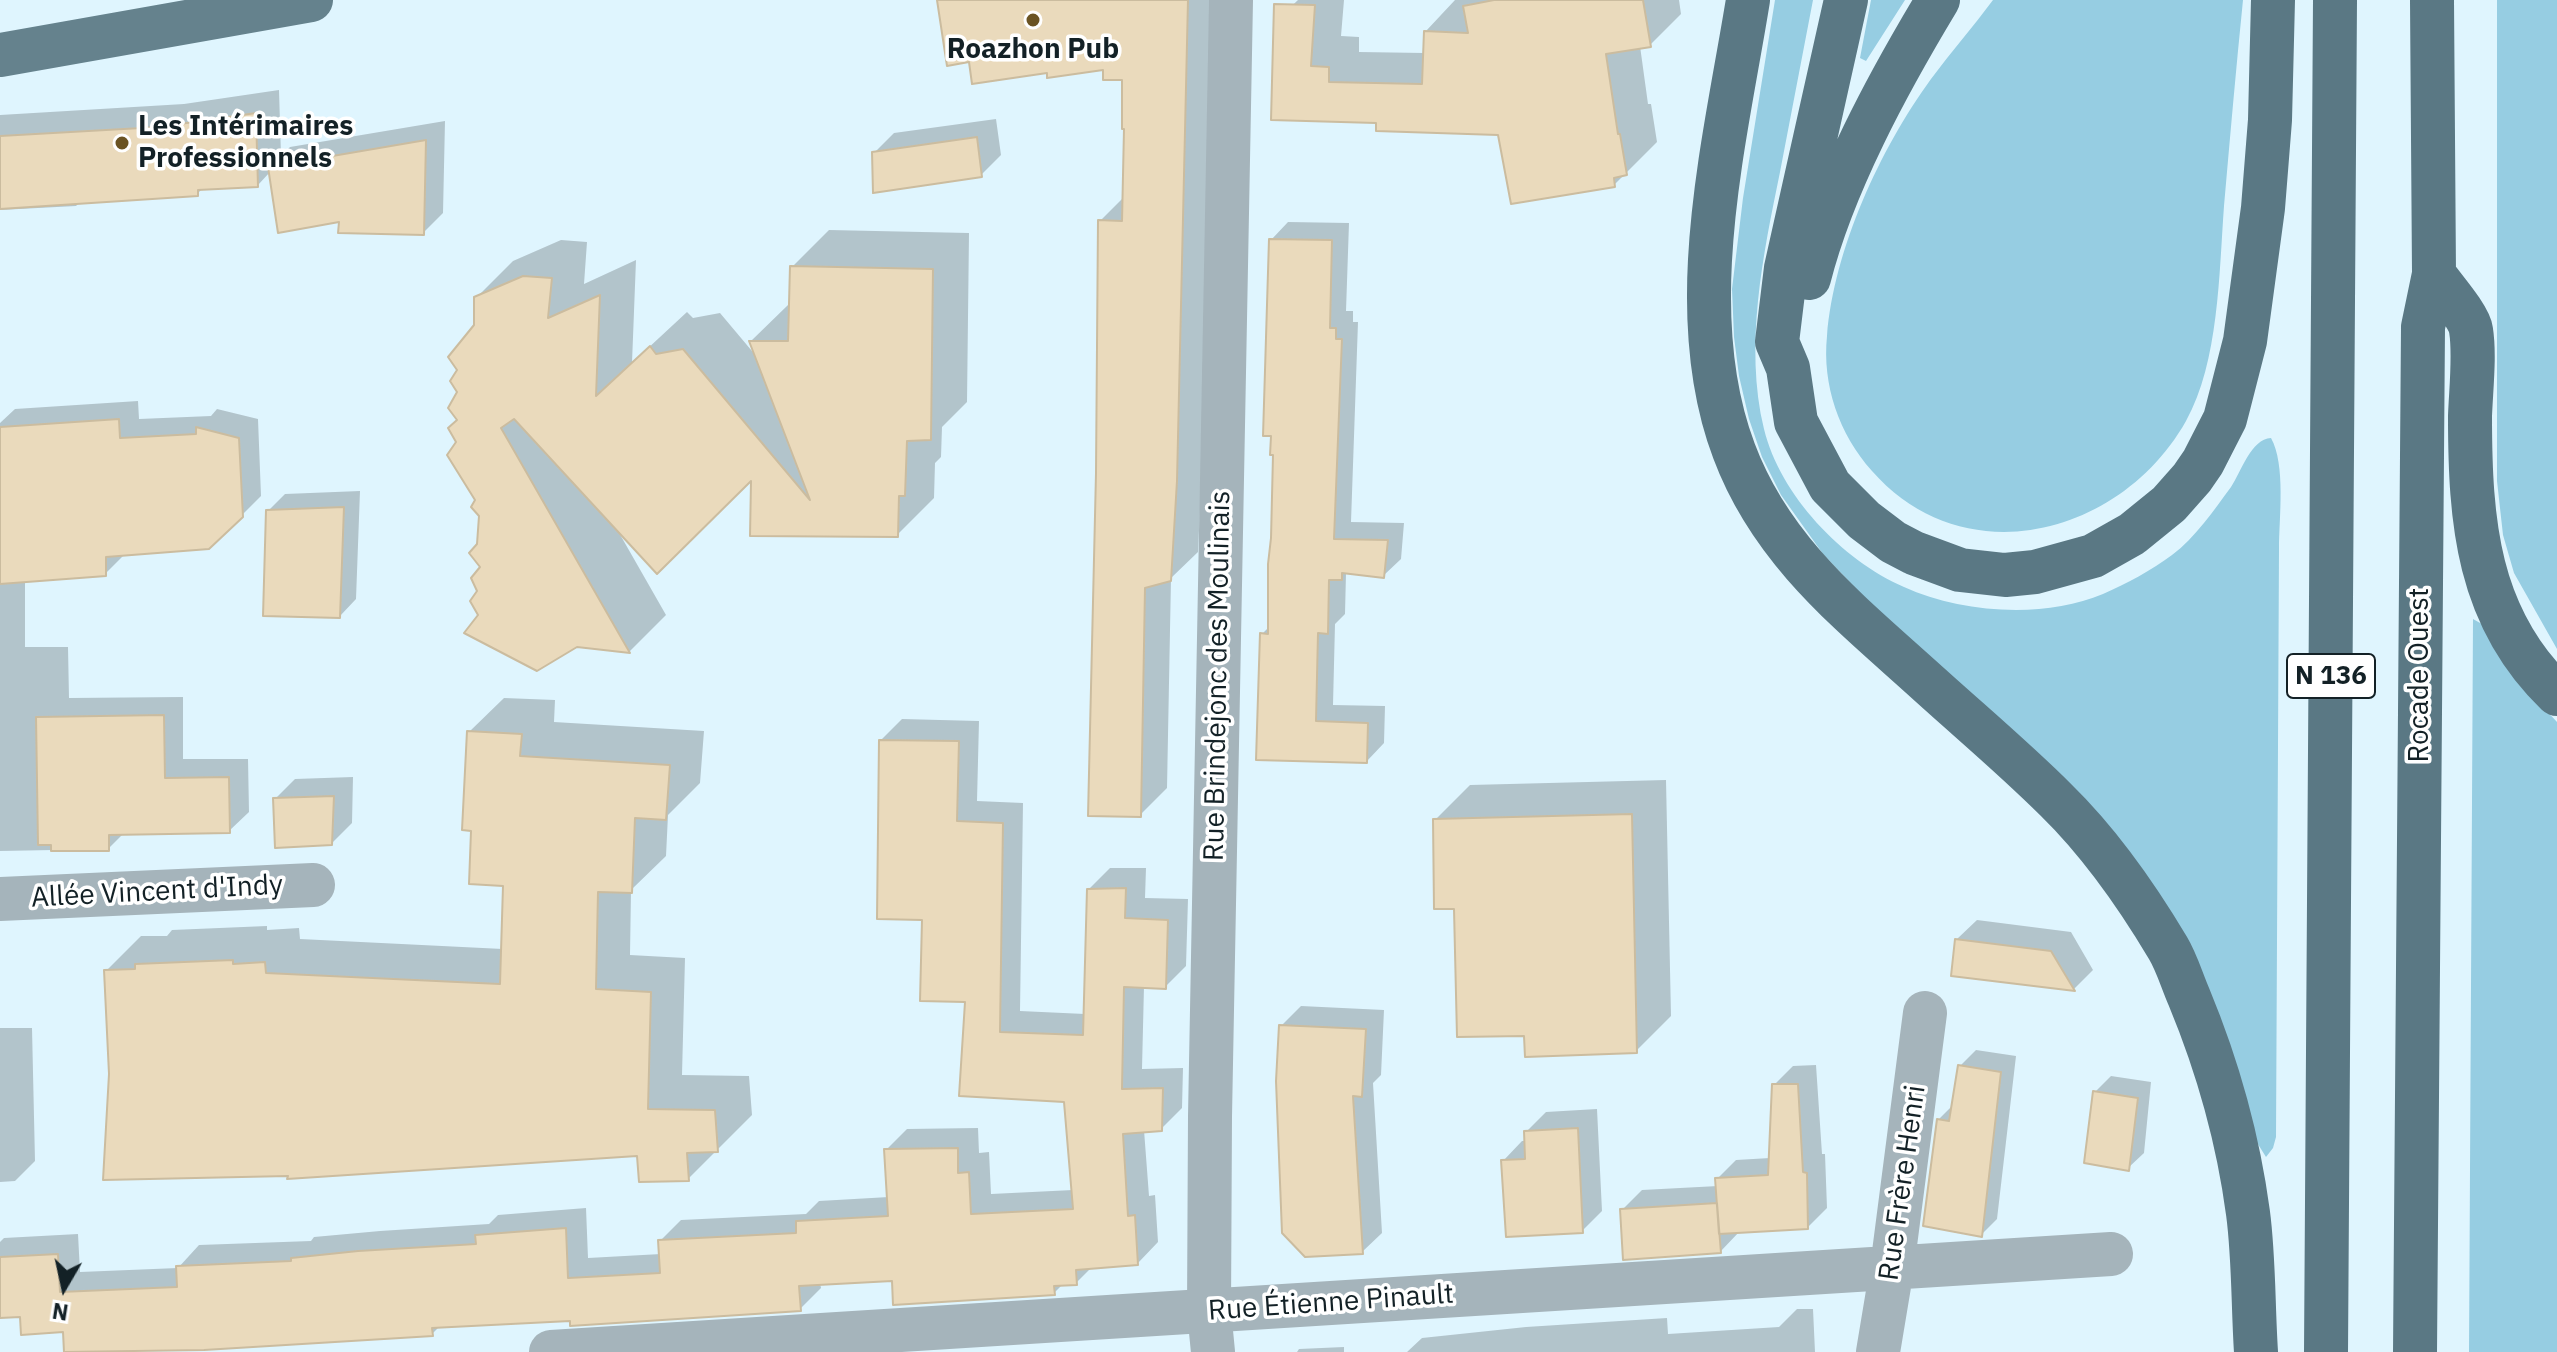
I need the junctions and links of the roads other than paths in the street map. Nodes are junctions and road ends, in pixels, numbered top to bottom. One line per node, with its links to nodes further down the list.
1 (311, 0): 9 (main road)
2 (1231, 0): 18 (street, Rue Brindejonc des Moulinais)
3 (1748, 0): 21 (highway)
4 (1846, 0): 11 (highway)
5 (1938, 0): 11 (highway)
6 (2273, 0): 11 (highway)
7 (2335, 0): 22 (highway, N 136)
8 (2432, 0): 10 (highway, Rocade Ouest)
9 (0, 55)
10 (2434, 274): 12 (highway); 23 (highway, Rocade Ouest)
11 (1788, 368)
12 (2557, 694)
13 (313, 885): 14 (street, Allée Vincent d'Indy)
14 (0, 899)
15 (1925, 1013): 17 (street, Rue Frère Henri)
16 (2111, 1254): 17 (street, Rue Étienne Pinault)
17 (1892, 1268): 18 (street, Rue Étienne Pinault); 20 (street, Rue Frère Henri)
18 (1211, 1331): 19 (street, Rue Étienne Pinault)
19 (551, 1352)
20 (1878, 1352)
21 (2256, 1352)
22 (2326, 1352)
23 (2415, 1352)

